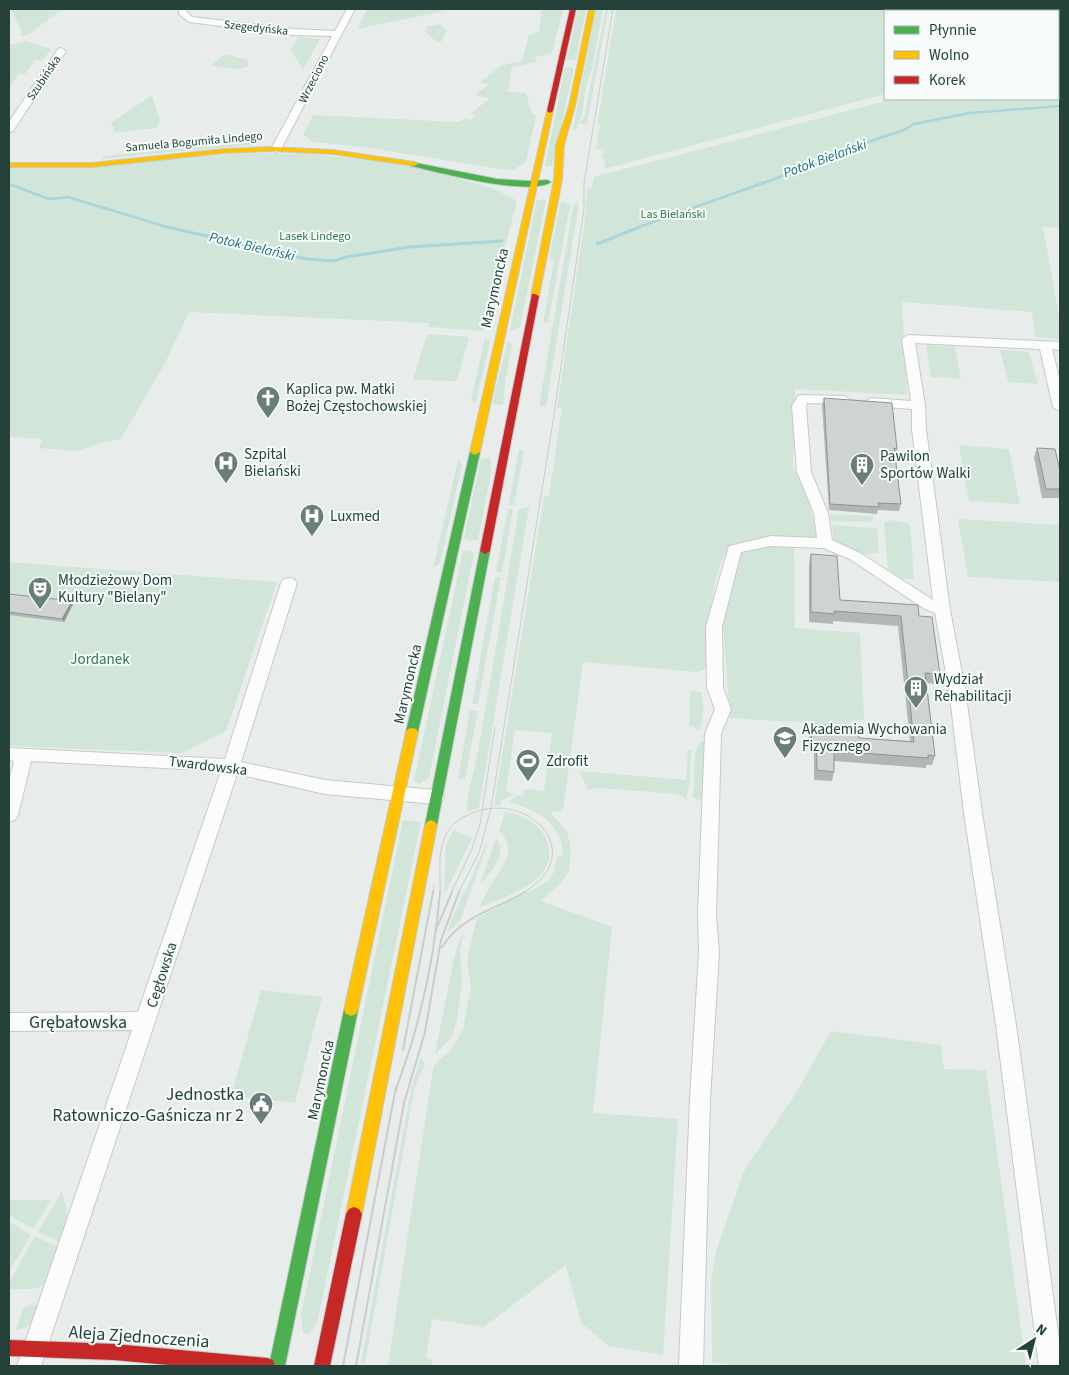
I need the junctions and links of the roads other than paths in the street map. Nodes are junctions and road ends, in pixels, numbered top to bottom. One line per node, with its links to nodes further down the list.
1 (183, 9): 5 (street, Szegedyńska)
2 (350, 9): 5 (street, Wrzeciono)
3 (573, 9): 7 (main road, Marymoncka)
4 (592, 9): 8 (main road)
5 (337, 34): 10 (street, Wrzeciono)
6 (61, 51): 9 (street, Szubińska)
7 (561, 63): 8 (main road); 13 (main road, Marymoncka)
8 (580, 64): 12 (main road)
9 (9, 129)
10 (276, 149): 11 (main road, Samuela Bogumiła Lindego); 13 (main road, Samuela Bogumiła Lindego)
11 (9, 165)
12 (558, 180): 13 (main road, Samuela Bogumiła Lindego); 19 (main road)
13 (534, 182): 18 (main road, Marymoncka)
14 (1046, 345): 15 (street); 16 (street); 17 (street)
15 (1060, 346)
16 (918, 405): 21 (street); 25 (street)
17 (1060, 407)
18 (491, 418): 19 (main road); 20 (main road, Marymoncka)
19 (506, 442): 20 (main road); 23 (main road)
20 (474, 457): 22 (main road, Marymoncka)
21 (825, 543): 25 (street); 38 (street)
22 (454, 545): 23 (main road); 28 (main road, Marymoncka)
23 (477, 546): 29 (main road)
24 (289, 583): 27 (street, Cegłowska)
25 (942, 610): 39 (street)
26 (17, 754): 27 (street, Twardowska); 30 (street)
27 (232, 766): 28 (street, Twardowska); 31 (street, Cegłowska)
28 (399, 793): 29 (street, Twardowska); 36 (main road, Marymoncka)
29 (436, 797): 37 (main road)
30 (9, 815)
31 (146, 1021): 32 (street, Grębałowska); 34 (street, Cegłowska)
32 (9, 1022)
33 (9, 1348): 34 (main road, Aleja Zjednoczenia)
34 (33, 1357): 35 (main road, Aleja Zjednoczenia)
35 (267, 1366)
36 (277, 1366)
37 (322, 1366)
38 (691, 1366)
39 (1051, 1366)

